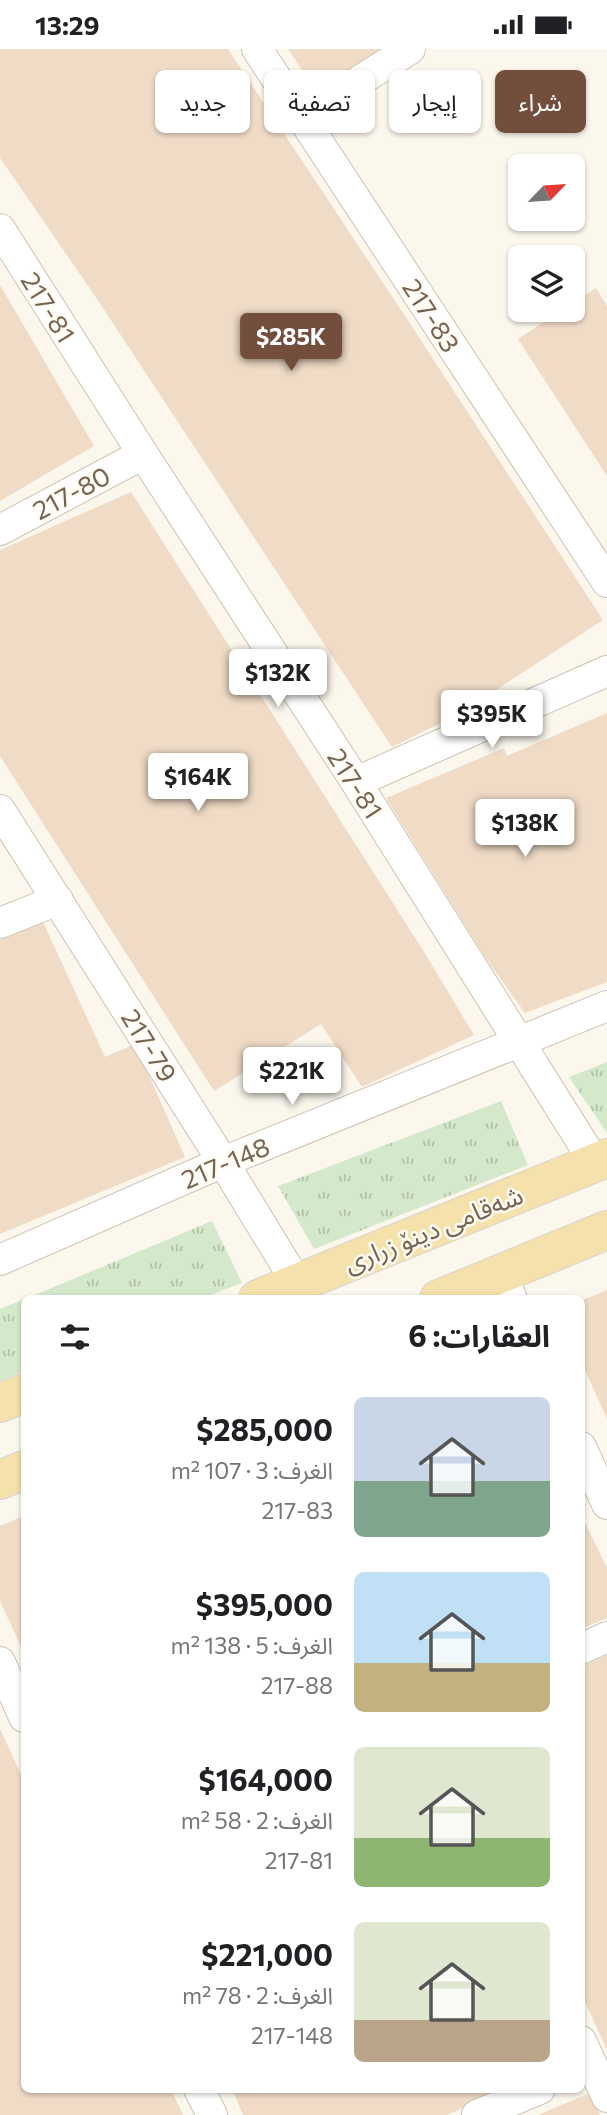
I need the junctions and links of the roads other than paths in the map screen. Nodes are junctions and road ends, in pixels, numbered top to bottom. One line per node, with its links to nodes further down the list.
1 (257, 49): 3 (street, 217-83)
2 (410, 49): 4 (street)
3 (271, 70)
4 (375, 71)
5 (312, 133): 9 (street, 217-83)
6 (0, 229): 7 (street, 217-81)
7 (143, 454): 8 (street, 217-80); 11 (street, 217-81)
8 (0, 530)
9 (607, 582)
10 (607, 671): 11 (street)
11 (356, 782): 16 (street, 217-81)
12 (0, 810): 13 (street, 217-79)
13 (58, 900): 14 (street); 18 (street, 217-79)
14 (0, 923)
15 (607, 1006): 16 (street, 217-148)
16 (520, 1042): 17 (street, 217-81); 18 (street, 217-148)
17 (601, 1161): 21 (main road, شەقامی دینۆ زراری)
18 (223, 1162): 20 (street, 217-148); 21 (street, 217-79)
19 (607, 1230): 22 (main road)
20 (0, 1259)
21 (297, 1283): 23 (main road, شەقامی دینۆ زراری)
22 (506, 1286): 24 (main road)
23 (268, 1295)
24 (460, 1295)
25 (21, 1394): 26 (main road)
26 (0, 1403)
27 (585, 1456): 30 (street)
28 (21, 1470): 29 (main road)
29 (0, 1480)
30 (607, 1504)
31 (607, 1637): 32 (street)
32 (585, 1647)
33 (0, 1662): 34 (street)
34 (21, 1710)
35 (587, 2070): 38 (street)
36 (201, 2093): 39 (street)
37 (530, 2093): 40 (street)
38 (607, 2097)
39 (212, 2115)
40 (477, 2115)

